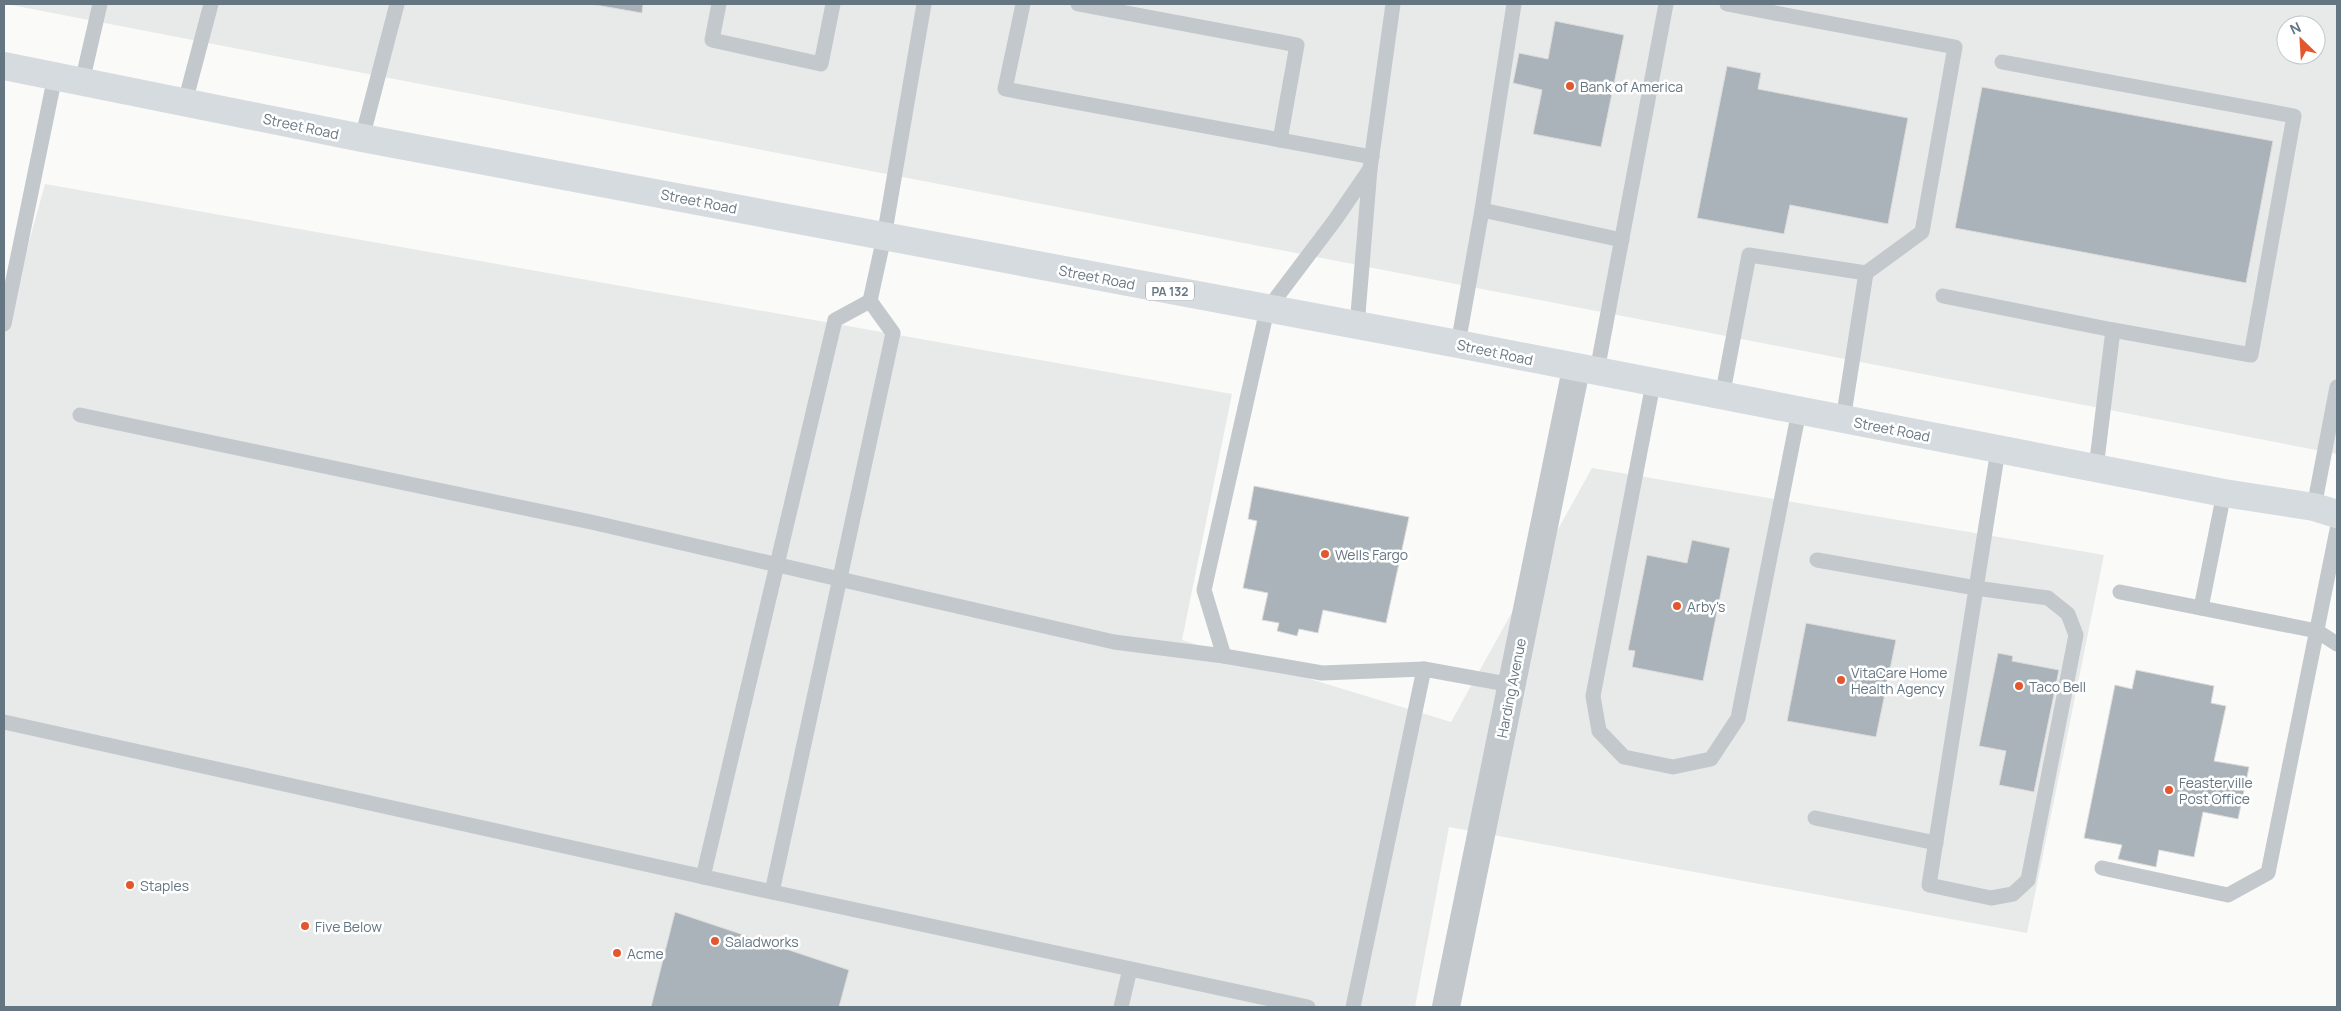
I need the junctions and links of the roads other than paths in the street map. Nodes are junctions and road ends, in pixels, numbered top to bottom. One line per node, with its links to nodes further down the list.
1 (100, 4): 16 (lane)
2 (211, 4): 17 (lane)
3 (397, 4): 18 (lane)
4 (719, 4): 5 (lane)
5 (833, 4)
6 (924, 4): 22 (lane)
7 (1023, 4): 19 (lane)
8 (1078, 4): 19 (lane)
9 (1393, 4): 20 (lane)
10 (1514, 4): 21 (lane)
11 (1666, 4): 23 (lane)
12 (1727, 4): 24 (lane)
13 (2002, 62): 30 (lane)
14 (4, 66): 15 (main road, Street Road / PA 132)
15 (54, 76): 16 (main road, Street Road / PA 132); 28 (lane)
16 (82, 82): 17 (main road, Street Road / PA 132)
17 (185, 102): 18 (main road, Street Road / PA 132)
18 (362, 138): 22 (main road, Street Road / PA 132)
19 (1280, 140): 20 (lane)
20 (1371, 163): 27 (lane); 29 (lane)
21 (1482, 210): 23 (lane); 31 (lane)
22 (884, 237): 26 (lane); 27 (main road, Street Road / PA 132)
23 (1622, 240): 32 (lane)
24 (1866, 273): 35 (lane); 38 (lane)
25 (1943, 296): 30 (lane)
26 (870, 301): 45 (lane); 46 (lane)
27 (1266, 310): 29 (main road, Street Road / PA 132); 52 (lane)
28 (4, 324)
29 (1357, 326): 31 (main road, Street Road / PA 132)
30 (2113, 330): 40 (lane)
31 (1458, 344): 32 (main road, Street Road / PA 132)
32 (1586, 370): 33 (main road, Street Road / PA 132); 54 (street, Harding Avenue)
33 (1653, 384): 35 (main road, Street Road / PA 132); 36 (lane)
34 (2337, 387): 42 (lane)
35 (1722, 397): 36 (main road, Street Road / PA 132)
36 (1799, 411): 38 (main road, Street Road / PA 132)
37 (80, 416): 45 (lane)
38 (1843, 420): 39 (main road, Street Road / PA 132)
39 (1998, 450): 40 (main road, Street Road / PA 132); 47 (lane)
40 (2096, 468): 41 (main road, Street Road / PA 132)
41 (2224, 493): 42 (main road, Street Road / PA 132); 49 (lane)
42 (2326, 511)
43 (2337, 530): 50 (lane)
44 (1817, 560): 47 (lane)
45 (777, 563): 46 (lane); 59 (lane)
46 (840, 578): 52 (lane); 60 (lane)
47 (1976, 588): 57 (lane); 57 (lane)
48 (2120, 592): 49 (lane)
49 (2201, 608): 50 (lane)
50 (2317, 631): 51 (lane); 58 (lane)
51 (2337, 644)
52 (1224, 656): 53 (lane)
53 (1424, 668): 54 (lane); 64 (lane)
54 (1512, 685): 65 (street, Harding Avenue)
55 (4, 722): 59 (lane)
56 (1815, 818): 57 (lane)
57 (1936, 843)
58 (2102, 868)
59 (703, 876): 60 (lane)
60 (772, 892): 61 (lane)
61 (1130, 969): 62 (lane); 63 (lane)
62 (1120, 1007)
63 (1308, 1007)
64 (1353, 1007)
65 (1446, 1007)

